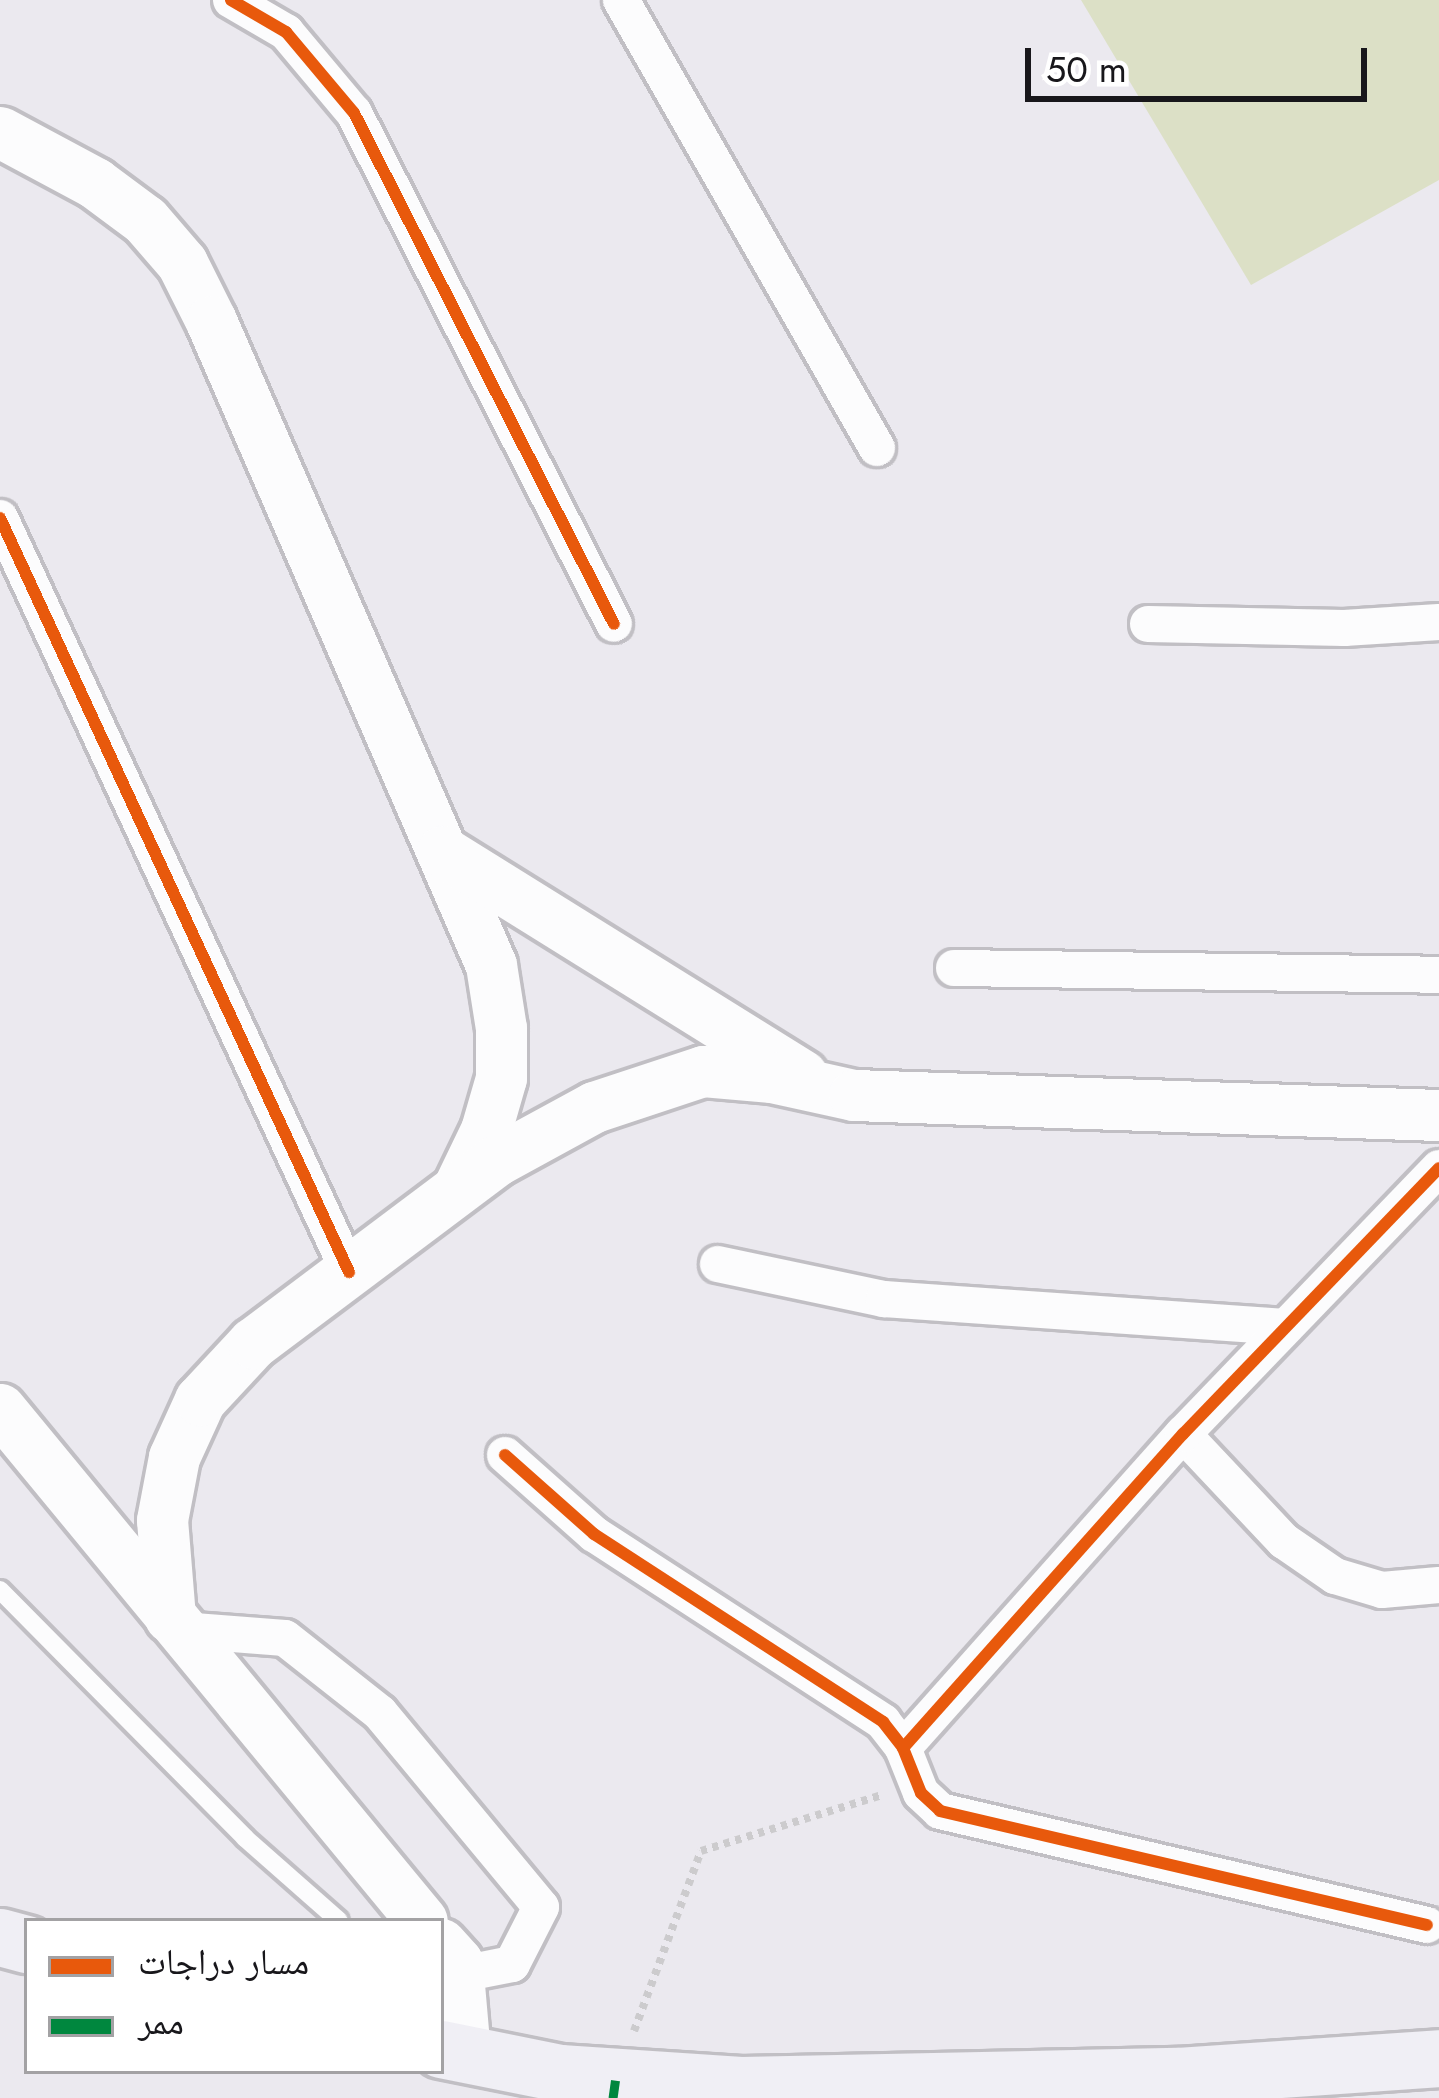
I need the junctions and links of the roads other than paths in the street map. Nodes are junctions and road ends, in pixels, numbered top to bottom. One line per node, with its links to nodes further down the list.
1 (231, 0): 7 (street)
2 (621, 0): 4 (street)
3 (5, 126): 9 (main road)
4 (877, 448)
5 (0, 518): 17 (street)
6 (1439, 622): 8 (street)
7 (614, 624)
8 (1148, 624)
9 (442, 851): 12 (main road); 15 (main road)
10 (954, 968): 11 (street)
11 (1439, 975)
12 (823, 1088): 13 (main road); 15 (main road)
13 (1439, 1115)
14 (1439, 1168): 18 (street)
15 (457, 1190): 17 (main road)
16 (718, 1264): 18 (street)
17 (349, 1271): 24 (main road)
18 (1286, 1327): 20 (street)
19 (0, 1408): 24 (main road)
20 (1183, 1433): 22 (street); 25 (street)
21 (505, 1455): 25 (street)
22 (1439, 1585)
23 (0, 1590): 26 (lane)
24 (176, 1624): 27 (main road); 29 (street)
25 (903, 1748): 28 (street)
26 (336, 1918)
27 (420, 1918)
28 (1427, 1925)
29 (446, 1962): 30 (main road)
30 (453, 2051): 32 (main road)
31 (1439, 2058): 32 (main road)
32 (615, 2087)

